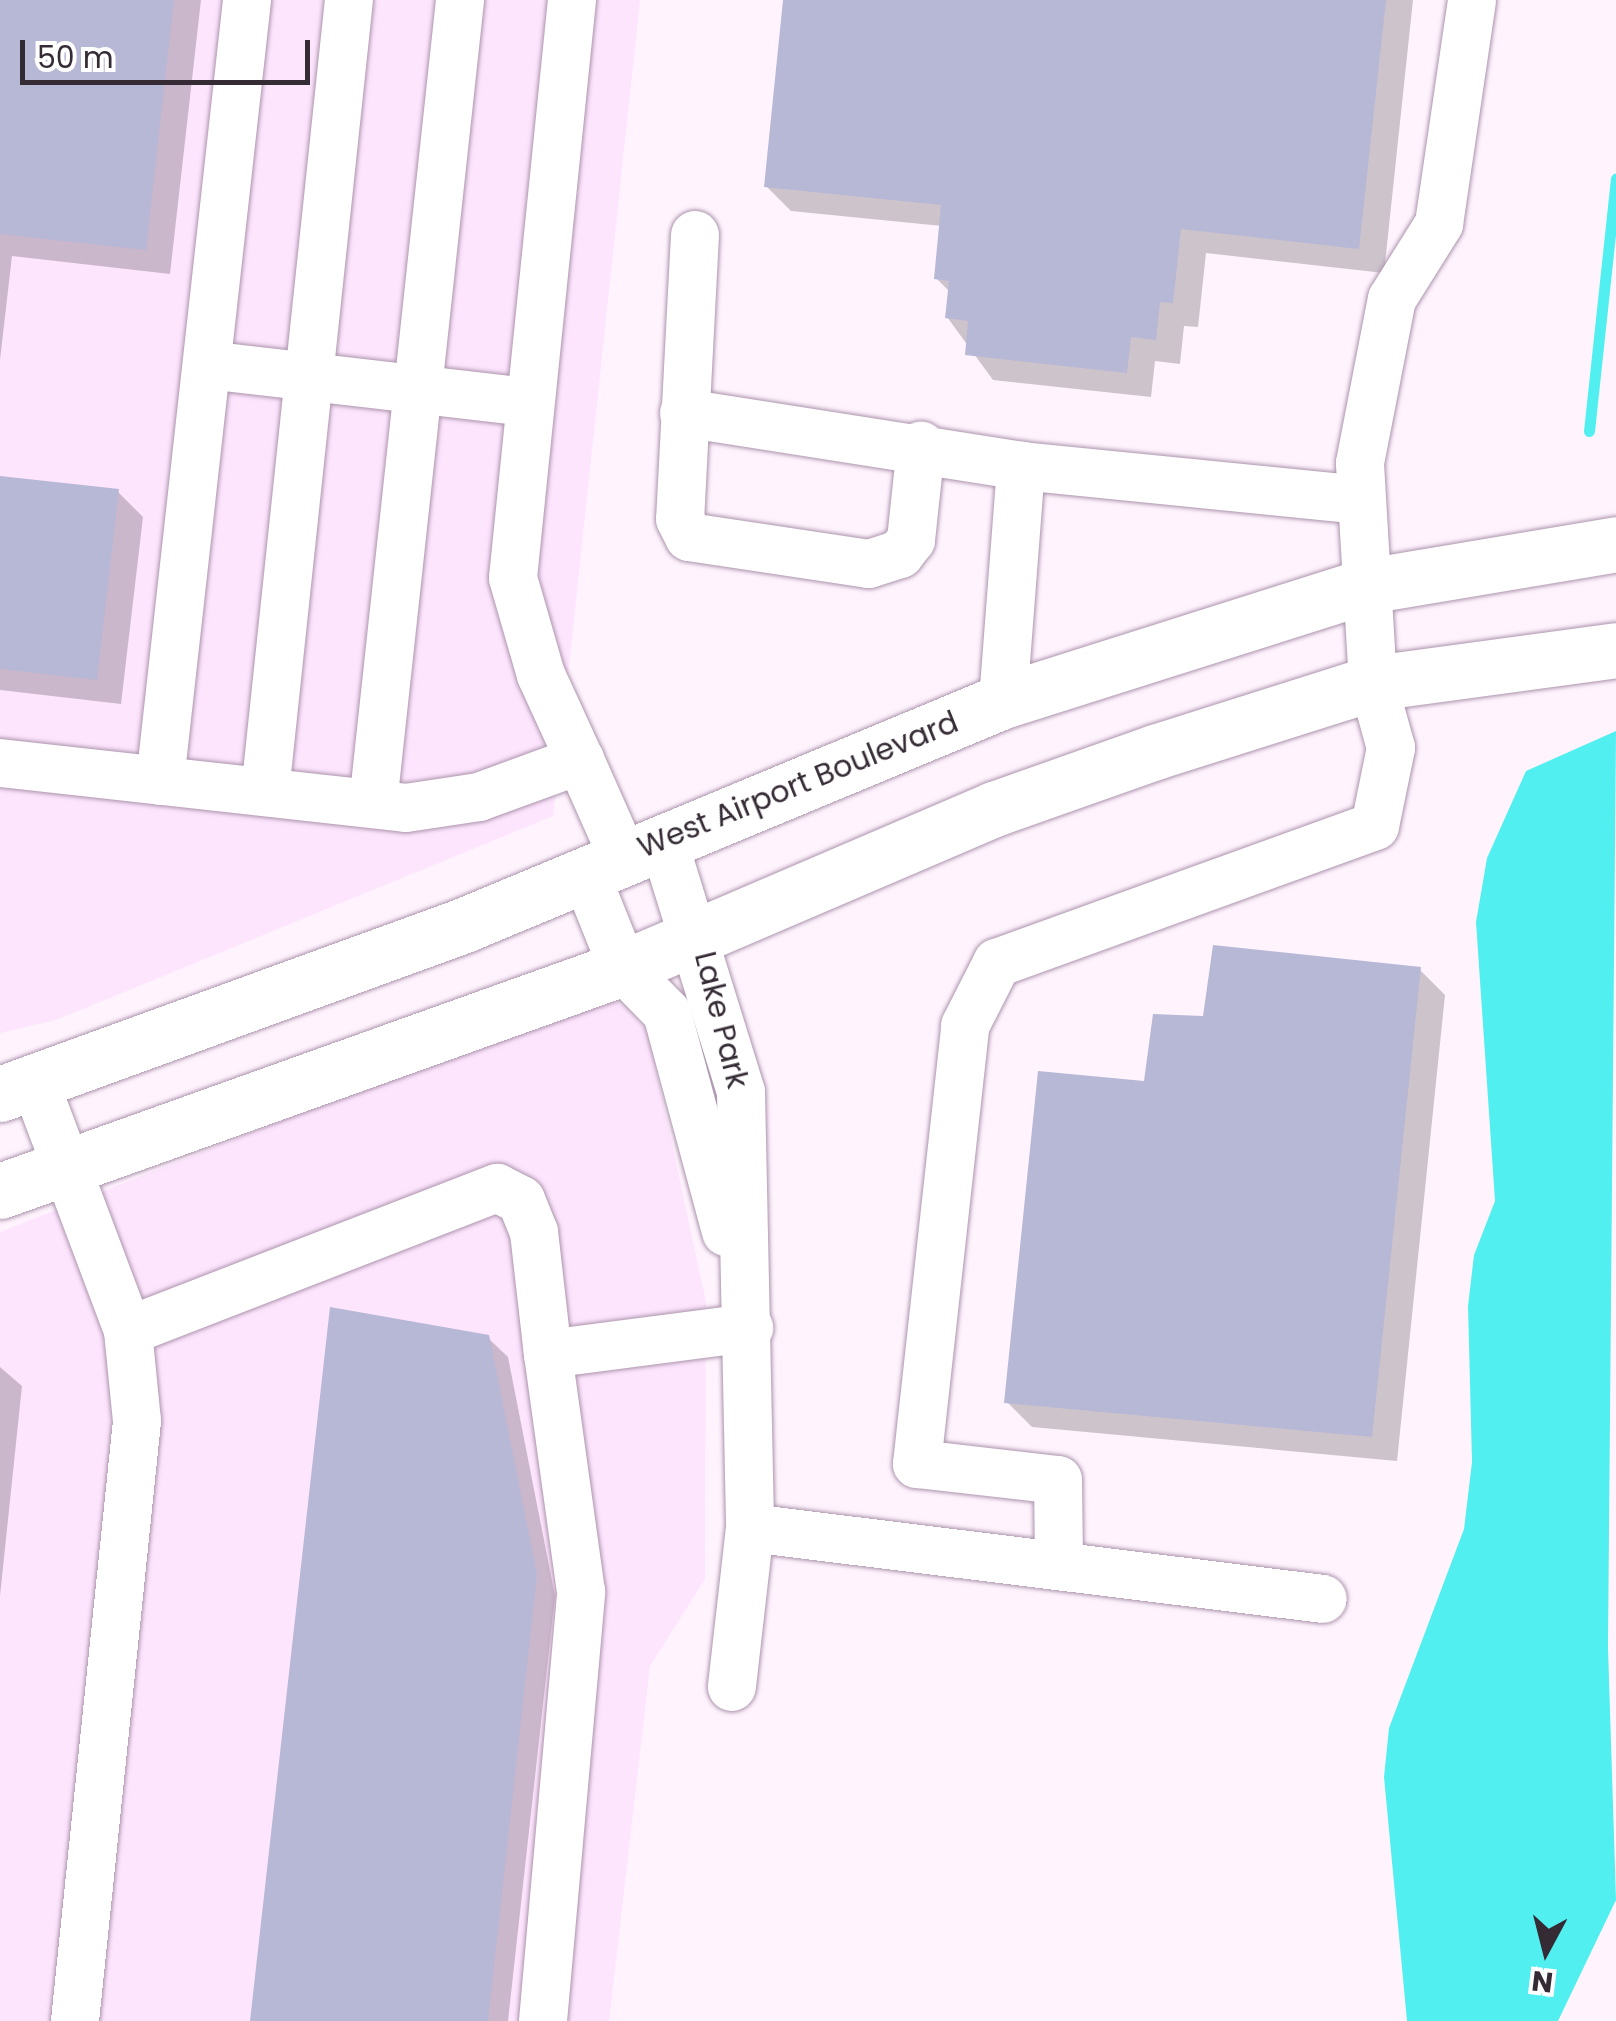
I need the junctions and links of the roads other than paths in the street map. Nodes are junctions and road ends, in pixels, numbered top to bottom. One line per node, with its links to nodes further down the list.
1 (248, 0): 7 (street)
2 (348, 0): 8 (street)
3 (460, 0): 9 (street)
4 (572, 0): 10 (street)
5 (1472, 0): 14 (street)
6 (695, 235): 11 (street)
7 (207, 365): 8 (street); 22 (street)
8 (308, 378): 9 (street); 23 (street)
9 (418, 389): 10 (street); 24 (street)
10 (528, 402): 20 (street)
11 (684, 413): 12 (street); 12 (street)
12 (922, 446): 13 (street)
13 (1021, 466): 14 (street); 19 (street)
14 (1360, 500): 16 (street)
15 (1616, 544): 16 (main road, West Airport Boulevard)
16 (1366, 586): 18 (street); 19 (main road, West Airport Boulevard)
17 (1616, 650): 18 (main road)
18 (1373, 683): 26 (main road); 35 (street)
19 (1002, 701): 25 (main road, West Airport Boulevard)
20 (580, 760): 24 (street); 25 (street)
21 (0, 763): 22 (street)
22 (160, 781): 23 (street)
23 (265, 792): 24 (street)
24 (374, 804)
25 (623, 857): 26 (street, Lake Park); 27 (street, Lake Park); 28 (main road, West Airport Boulevard)
26 (700, 936): 27 (main road); 31 (street, Lake Park)
27 (623, 968): 29 (main road); 31 (street, Lake Park)
28 (18, 1088): 29 (street)
29 (66, 1172): 30 (main road); 32 (street)
30 (0, 1191)
31 (750, 1328): 33 (street); 34 (street, Lake Park)
32 (128, 1330): 33 (street); 38 (street)
33 (548, 1354): 39 (street)
34 (750, 1528): 35 (street); 37 (street, Lake Park)
35 (1059, 1562): 36 (street)
36 (1323, 1599)
37 (732, 1687)
38 (75, 2021)
39 (543, 2021)

